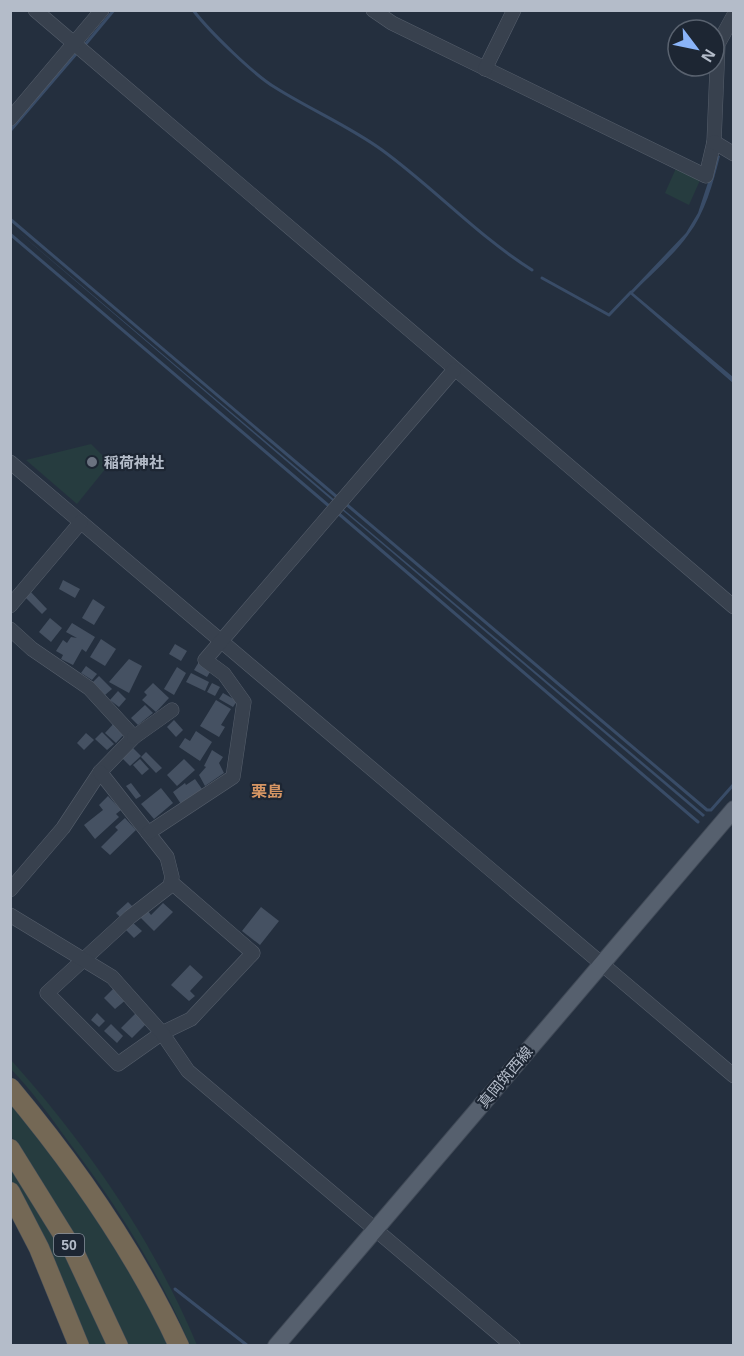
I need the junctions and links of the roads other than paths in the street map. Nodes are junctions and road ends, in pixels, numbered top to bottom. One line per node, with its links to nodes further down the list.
1 (34, 10): 6 (street)
2 (102, 10): 6 (street)
3 (373, 10): 7 (street)
4 (514, 10): 7 (street)
5 (734, 15): 9 (street)
6 (74, 44): 8 (street); 11 (street)
7 (485, 69): 9 (street)
8 (10, 118)
9 (714, 142): 10 (street)
10 (734, 154)
11 (454, 370): 15 (street); 17 (street)
12 (10, 462): 13 (street)
13 (81, 522): 14 (street); 17 (street)
14 (10, 606)
15 (734, 607)
16 (10, 629): 19 (street)
17 (222, 642): 22 (street); 27 (street)
18 (172, 710): 19 (street)
19 (134, 738): 20 (street)
20 (100, 772): 22 (street); 24 (street)
21 (734, 809): 27 (main road, 真岡筑西線)
22 (148, 832): 23 (street)
23 (171, 882): 26 (street); 28 (street)
24 (10, 890)
25 (10, 915): 26 (street)
26 (82, 960): 28 (street); 28 (street)
27 (602, 963): 29 (street); 33 (main road, 真岡筑西線)
28 (162, 1033): 33 (street)
29 (734, 1076)
30 (10, 1088): 36 (highway)
31 (10, 1149): 35 (highway, 50)
32 (10, 1192): 34 (highway)
33 (375, 1229): 37 (main road, 真岡筑西線); 38 (street)
34 (78, 1346)
35 (118, 1346)
36 (179, 1346)
37 (276, 1346)
38 (513, 1346)

